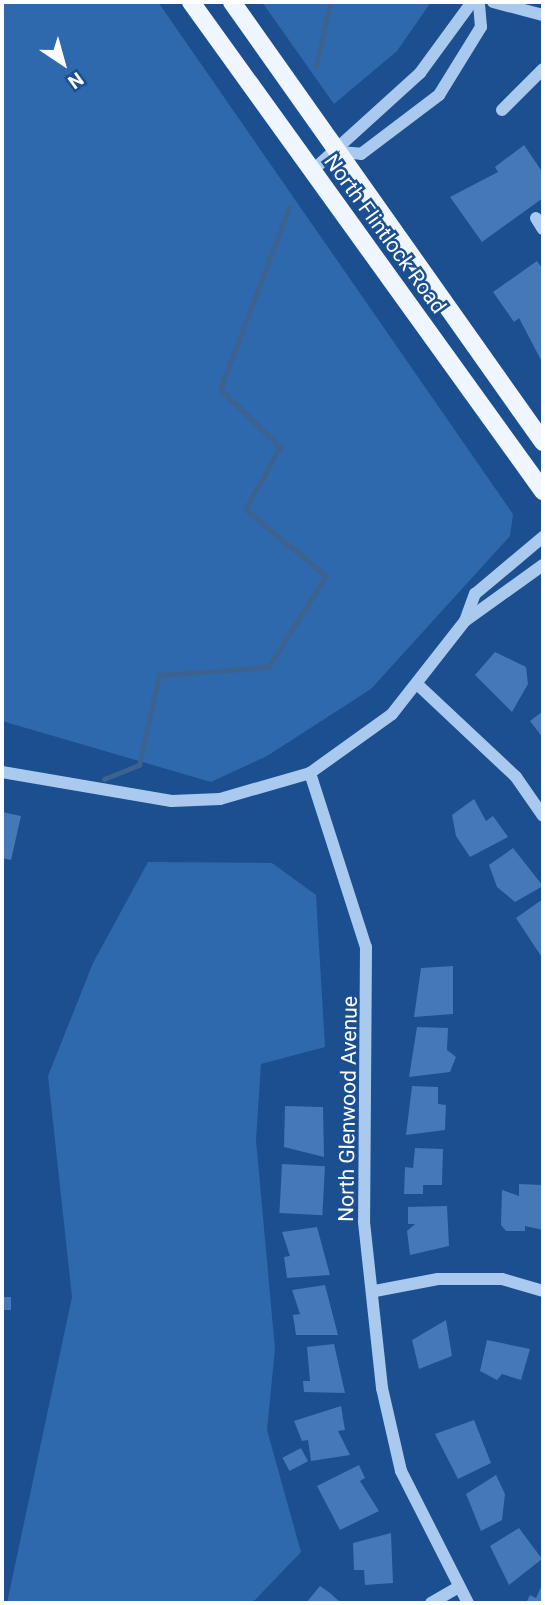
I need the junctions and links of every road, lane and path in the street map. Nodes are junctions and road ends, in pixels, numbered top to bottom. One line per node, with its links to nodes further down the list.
1 (191, 2): 10 (main road, North Flintlock Road)
2 (232, 2): 9 (main road, North Flintlock Road)
3 (472, 2): 9 (street)
4 (479, 2): 9 (street)
5 (493, 2): 6 (street)
6 (543, 15)
7 (543, 69): 8 (street)
8 (502, 110)
9 (340, 152): 10 (street); 11 (main road, North Flintlock Road)
10 (312, 171): 12 (main road, North Flintlock Road)
11 (543, 442)
12 (543, 492)
13 (543, 537): 15 (street)
14 (543, 565): 15 (street)
15 (465, 621): 16 (street)
16 (417, 684): 18 (street); 19 (street)
17 (2, 772): 18 (street)
18 (310, 772): 20 (street, North Glenwood Avenue)
19 (543, 816)
20 (374, 1291): 21 (street); 22 (street, North Glenwood Avenue)
21 (543, 1291)
22 (457, 1588): 23 (street); 24 (street, North Glenwood Avenue)
23 (431, 1603)
24 (468, 1603)

